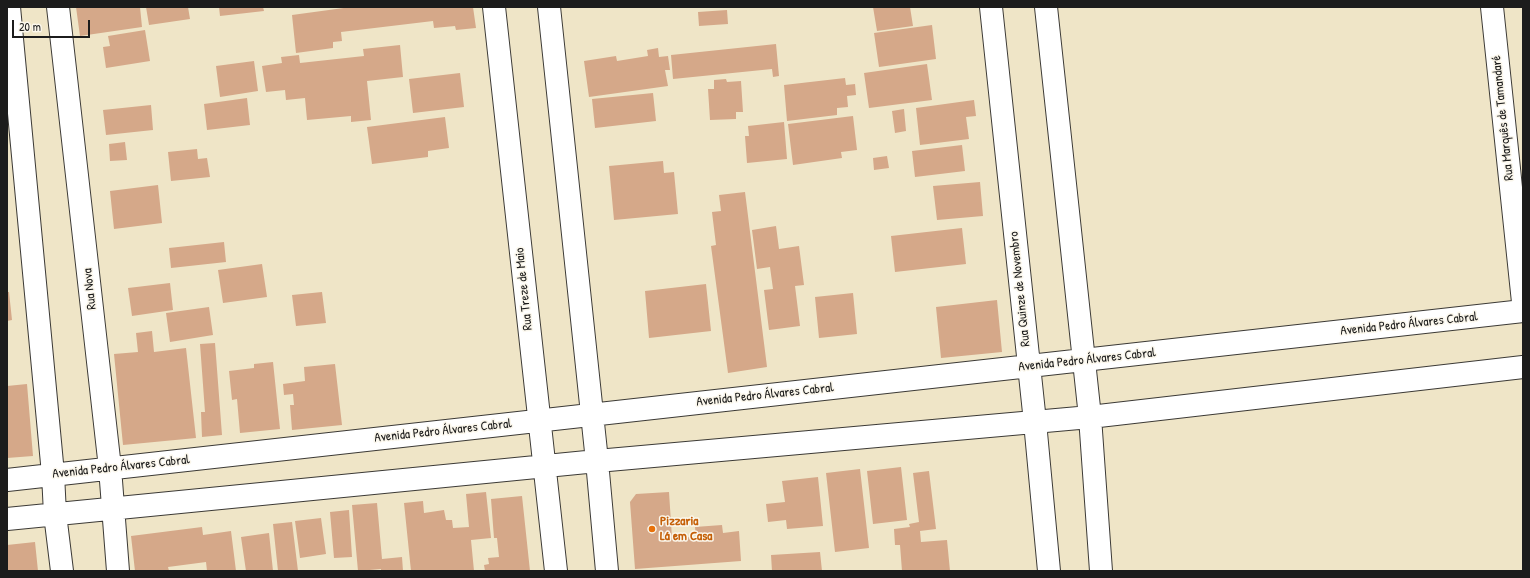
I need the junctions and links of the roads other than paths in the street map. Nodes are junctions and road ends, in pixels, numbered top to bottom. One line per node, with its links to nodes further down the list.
1 (9, 7): 20 (street)
2 (58, 7): 19 (street, Rua Nova)
3 (494, 7): 15 (street, Rua Treze de Maio)
4 (549, 7): 13 (street)
5 (990, 7): 11 (street, Rua Quinze de Novembro)
6 (1046, 7): 10 (street)
7 (1492, 7): 8 (street, Rua Marquês de Tamandaré)
8 (1523, 302)
9 (1523, 311): 10 (street, Avenida Pedro Álvares Cabral)
10 (1084, 360): 11 (street, Avenida Pedro Álvares Cabral); 14 (street)
11 (1028, 366): 13 (street, Avenida Pedro Álvares Cabral); 16 (street, Rua Quinze de Novembro)
12 (1523, 367): 14 (street)
13 (592, 415): 15 (street, Avenida Pedro Álvares Cabral); 17 (street)
14 (1090, 417): 16 (street); 30 (street)
15 (538, 420): 18 (street, Rua Treze de Maio); 19 (street, Avenida Pedro Álvares Cabral)
16 (1035, 422): 17 (street); 29 (street, Rua Quinze de Novembro)
17 (597, 461): 18 (street); 28 (street)
18 (543, 466): 22 (street); 27 (street, Rua Treze de Maio)
19 (110, 468): 20 (street, Avenida Pedro Álvares Cabral); 22 (street, Rua Nova)
20 (53, 474): 21 (street, Avenida Pedro Álvares Cabral); 23 (street)
21 (7, 480)
22 (113, 510): 23 (street); 26 (street, Rua Nova)
23 (56, 514): 24 (street); 25 (street)
24 (7, 519)
25 (62, 571)
26 (118, 571)
27 (556, 571)
28 (607, 571)
29 (1049, 571)
30 (1101, 571)

